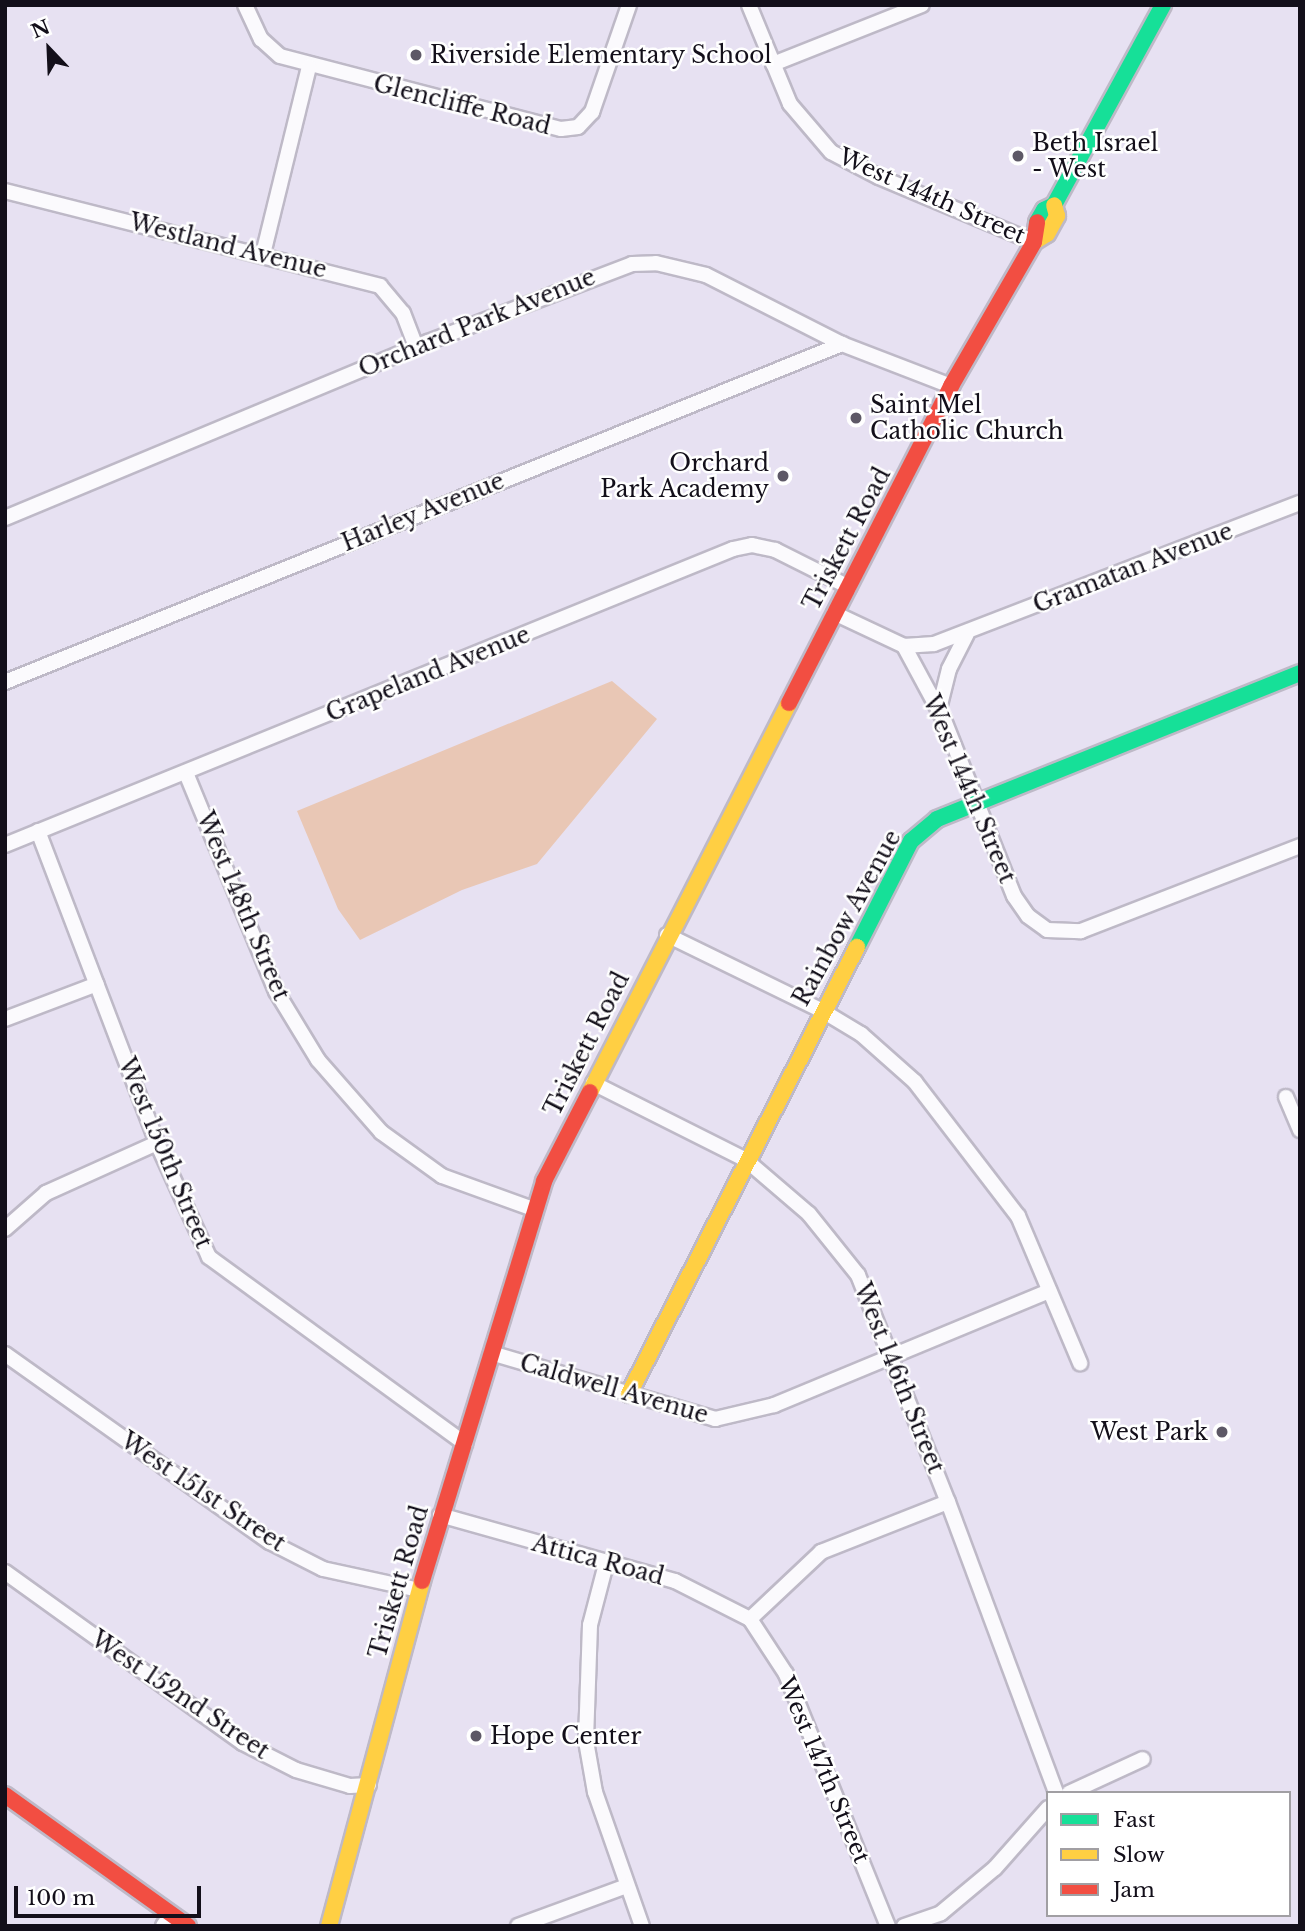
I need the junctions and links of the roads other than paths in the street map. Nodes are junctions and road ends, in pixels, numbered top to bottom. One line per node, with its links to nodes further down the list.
1 (245, 5): 7 (street, Glencliffe Road)
2 (629, 5): 7 (street, Glencliffe Road)
3 (749, 5): 6 (street, West 144th Street)
4 (922, 5): 6 (street)
5 (1163, 5): 9 (main road, Triskett Road)
6 (773, 64): 9 (street, West 144th Street)
7 (309, 67): 10 (street)
8 (5, 191): 10 (street, Westland Avenue)
9 (1034, 242): 13 (main road, Triskett Road)
10 (263, 254): 12 (street, Westland Avenue)
11 (842, 344): 12 (street, Orchard Park Avenue); 13 (street, Orchard Park Avenue); 21 (street, Harley Avenue)
12 (416, 347): 15 (street, Orchard Park Avenue)
13 (951, 386): 16 (main road, Triskett Road)
14 (1300, 503): 18 (street, Gramatan Avenue)
15 (5, 518)
16 (849, 587): 17 (main road, Triskett Road); 23 (street, Grapeland Avenue)
17 (834, 613): 19 (street); 28 (main road, Triskett Road)
18 (967, 634): 19 (street, Gramatan Avenue); 22 (street)
19 (904, 646): 22 (street, West 144th Street)
20 (1300, 673): 24 (main road, Rainbow Avenue)
21 (5, 682)
22 (939, 709): 24 (street, West 144th Street)
23 (186, 773): 25 (street, Grapeland Avenue); 37 (street, West 148th Street)
24 (977, 802): 27 (street, West 144th Street); 30 (main road, Rainbow Avenue)
25 (38, 831): 26 (street, Grapeland Avenue); 29 (street, West 150th Street)
26 (5, 845)
27 (1300, 846)
28 (667, 935): 30 (street); 32 (main road, Triskett Road)
29 (97, 984): 31 (street); 35 (street, West 150th Street)
30 (821, 1010): 36 (main road, Rainbow Avenue); 39 (street)
31 (5, 1019)
32 (593, 1083): 36 (street, West 146th Street); 37 (main road, Triskett Road)
33 (1286, 1097): 34 (street)
34 (1300, 1129)
35 (157, 1143): 38 (street); 45 (street, West 150th Street)
36 (746, 1160): 42 (street, West 146th Street); 44 (main road, Rainbow Avenue)
37 (533, 1209): 40 (main road, Triskett Road)
38 (5, 1229)
39 (1049, 1291): 42 (street, Caldwell Avenue); 43 (street)
40 (491, 1353): 44 (street, Caldwell Avenue); 45 (main road, Triskett Road)
41 (5, 1354): 50 (street, West 151st Street)
42 (891, 1357): 44 (street, Caldwell Avenue); 46 (street, West 146th Street)
43 (1080, 1363)
44 (629, 1394)
45 (465, 1444): 47 (main road, Triskett Road)
46 (948, 1502): 51 (street); 54 (street, West 146th Street)
47 (440, 1515): 48 (street, Attica Road); 50 (main road, Triskett Road)
48 (606, 1564): 51 (street, Attica Road); 58 (street)
49 (5, 1572): 53 (street, West 152nd Street)
50 (419, 1590): 53 (main road, Triskett Road)
51 (750, 1619): 64 (street, West 147th Street)
52 (1143, 1759): 55 (street)
53 (369, 1785): 61 (main road, Triskett Road)
54 (1055, 1791)
55 (1073, 1791)
56 (5, 1795): 59 (main road)
57 (1046, 1810): 65 (street)
58 (627, 1886): 62 (street); 63 (street)
59 (167, 1920): 60 (main road)
60 (188, 1926)
61 (329, 1926)
62 (518, 1926)
63 (642, 1926)
64 (888, 1926)
65 (904, 1926)

